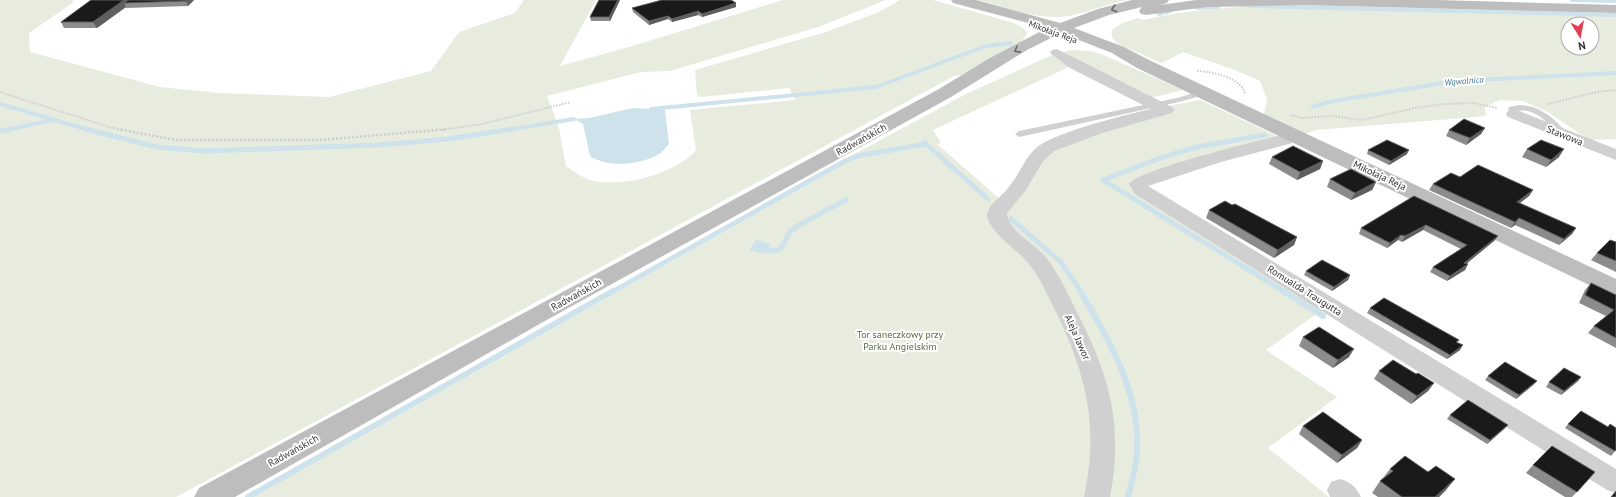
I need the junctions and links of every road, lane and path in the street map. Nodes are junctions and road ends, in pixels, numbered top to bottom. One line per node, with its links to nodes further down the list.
1 (1162, 0): 5 (main road, one-way to 5)
2 (1295, 0): 4 (main road); 7 (main road)
3 (961, 1): 6 (main road, Mikołaja Reja); 8 (main road, Mikołaja Reja)
4 (1616, 9)
5 (1093, 15): 6 (main road); 8 (main road)
6 (1034, 19): 8 (main road, Mikołaja Reja)
7 (1108, 27): 8 (main road); 9 (main road)
8 (1065, 34): 9 (main road, Mikołaja Reja); 11 (main road, Mikołaja Reja); 24 (main road, Radwańskich)
9 (1118, 50): 11 (main road, Mikołaja Reja)
10 (1057, 53): 16 (street)
11 (1143, 64): 14 (main road, Mikołaja Reja)
12 (1616, 90): 17 (path)
13 (0, 92): 15 (path)
14 (1204, 92): 16 (lane); 20 (main road, Mikołaja Reja)
15 (571, 102)
16 (1155, 104): 19 (lane); 25 (street, Aleja Jawor)
17 (1521, 111): 18 (path); 21 (street, Stawowa)
18 (1290, 114)
19 (1019, 134)
20 (1298, 136): 22 (main road, Mikołaja Reja); 23 (street, Romualda Traugutta)
21 (1616, 155)
22 (1616, 288)
23 (1616, 482)
24 (209, 497)
25 (1097, 497)

